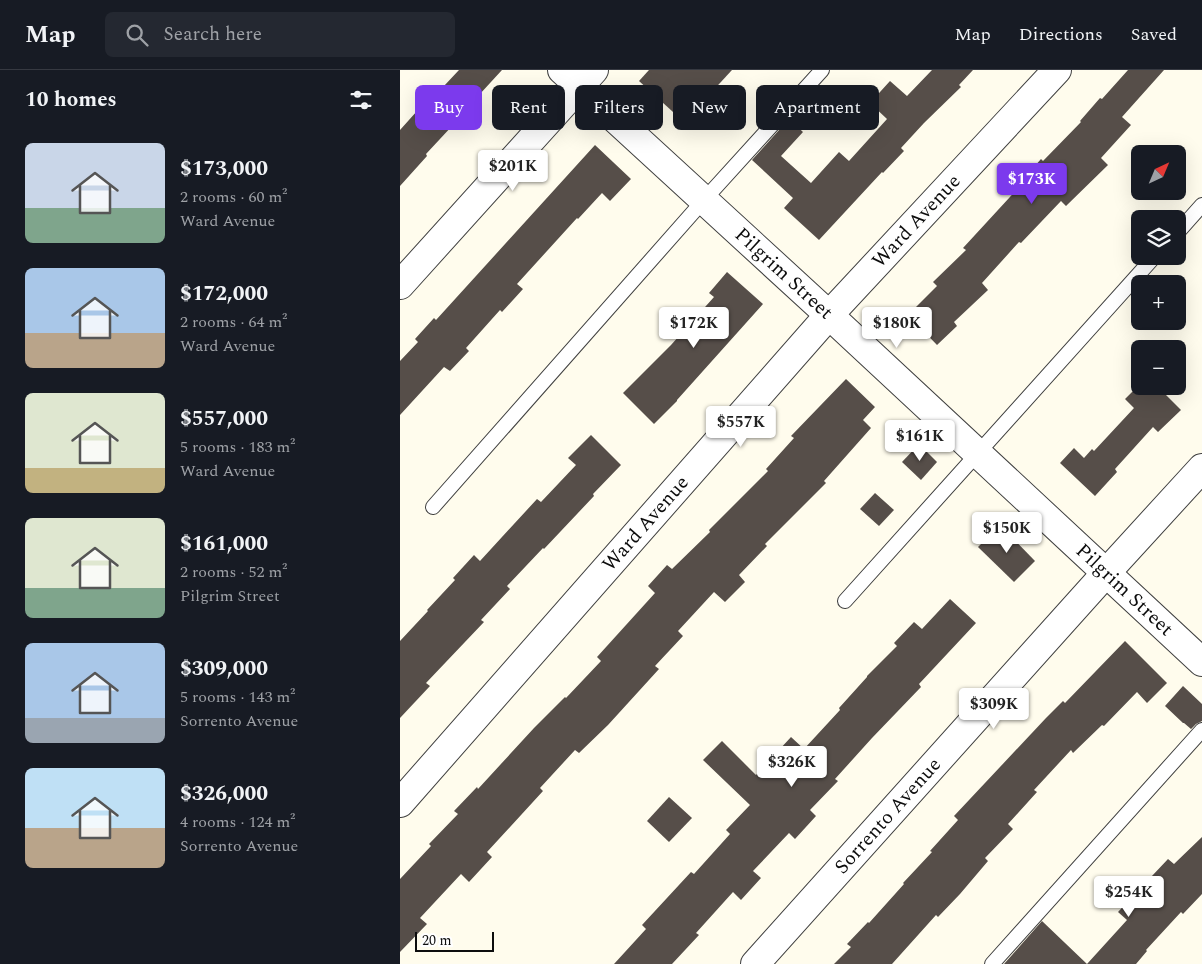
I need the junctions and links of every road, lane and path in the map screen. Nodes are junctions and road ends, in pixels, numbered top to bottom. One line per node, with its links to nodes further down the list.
1 (822, 70): 4 (lane)
2 (1057, 70): 9 (street, Ward Avenue)
3 (579, 75): 4 (street, Pilgrim Street); 8 (street)
4 (704, 200): 9 (street, Pilgrim Street); 12 (lane)
5 (1202, 205): 6 (lane)
6 (1186, 223)
7 (1148, 265): 10 (lane)
8 (400, 285)
9 (829, 315): 10 (street, Pilgrim Street); 17 (street, Ward Avenue)
10 (978, 453): 13 (street, Pilgrim Street); 14 (lane)
11 (1202, 468): 13 (street, Sorrento Avenue)
12 (433, 507)
13 (1106, 573): 15 (street, Pilgrim Street); 18 (street, Sorrento Avenue)
14 (845, 601)
15 (1202, 662)
16 (1202, 730): 19 (lane)
17 (400, 803)
18 (755, 964)
19 (992, 964)

